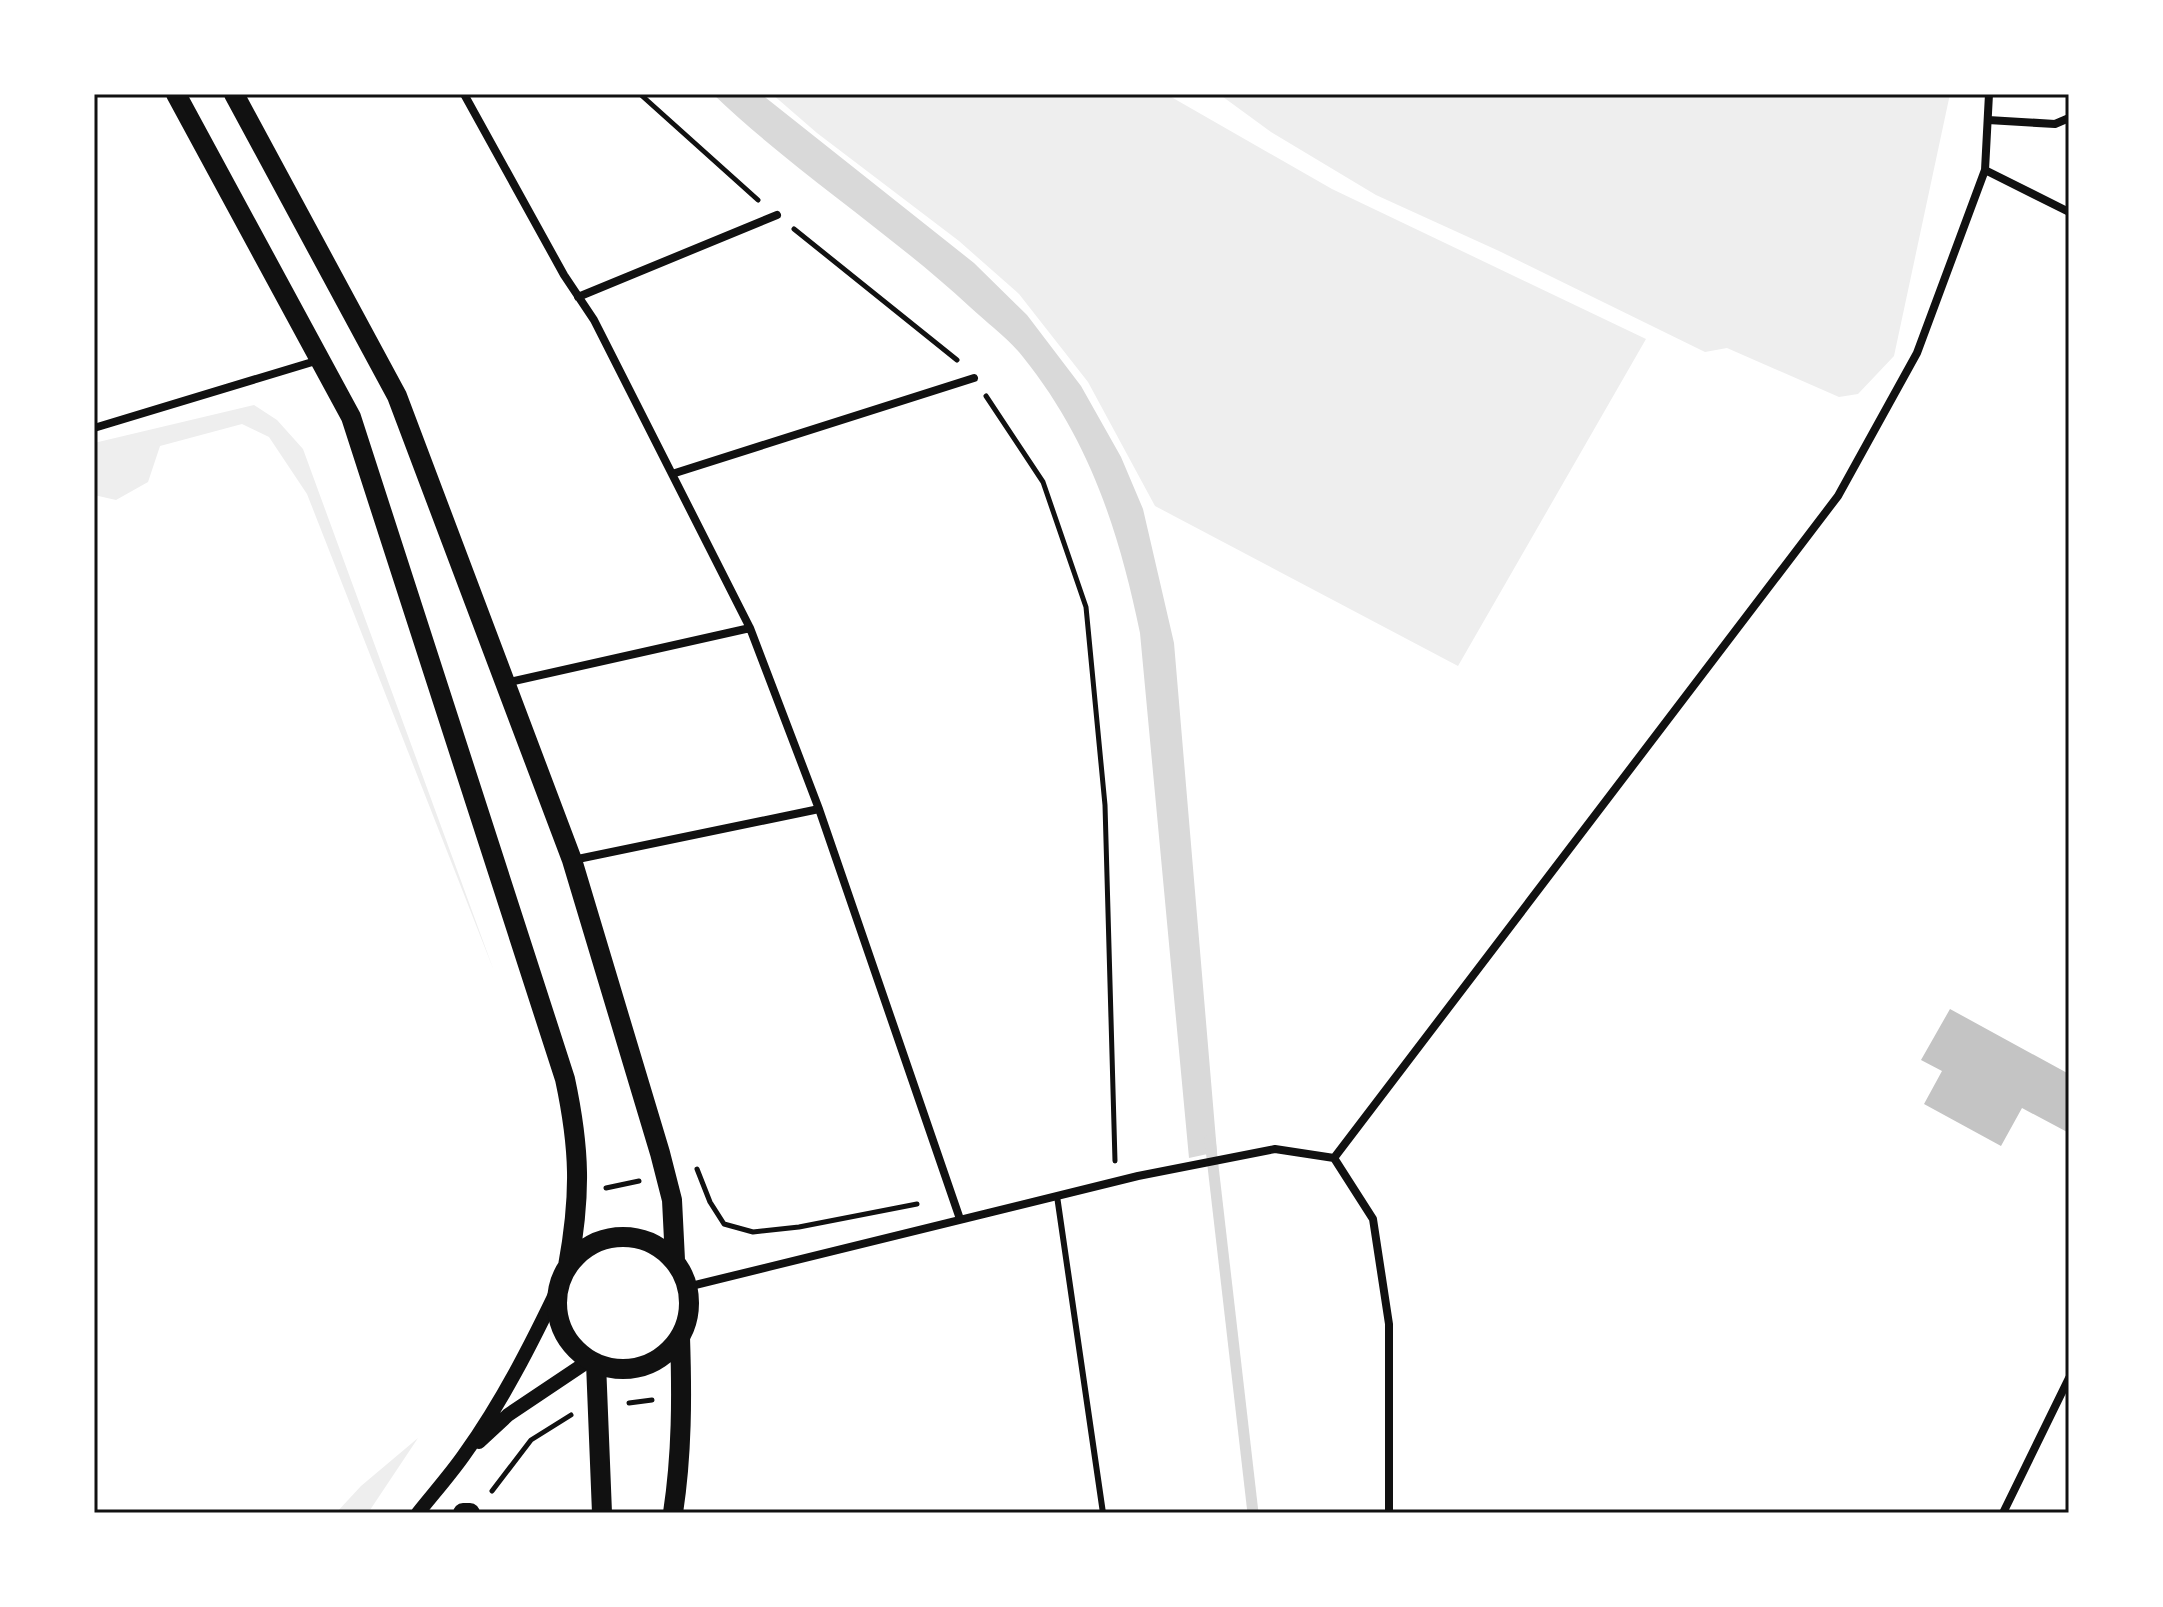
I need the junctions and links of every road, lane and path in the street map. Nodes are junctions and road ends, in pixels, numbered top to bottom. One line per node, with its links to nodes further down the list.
1 (176, 94): 12 (main road)
2 (234, 94): 17 (main road)
3 (464, 94): 11 (street)
4 (640, 94): 10 (path)
5 (1989, 94): 7 (street)
6 (2069, 118): 7 (street)
7 (1988, 120): 8 (street)
8 (1985, 170): 9 (street); 20 (street)
9 (2069, 212)
10 (777, 215): 11 (street); 13 (path)
11 (578, 297): 15 (street)
12 (320, 359): 14 (street); 29 (main road)
13 (974, 378): 15 (street); 23 (path)
14 (94, 428)
15 (672, 474): 16 (street)
16 (750, 628): 17 (street); 18 (street)
17 (505, 683): 19 (main road)
18 (819, 809): 19 (street); 27 (street)
19 (572, 860): 28 (main road)
20 (1334, 1158): 23 (street); 45 (street)
21 (697, 1169): 26 (path)
22 (648, 1179): 24 (path)
23 (1116, 1182): 25 (street)
24 (594, 1191)
25 (1057, 1196): 27 (street); 44 (lane)
26 (910, 1204)
27 (960, 1219): 30 (street)
28 (675, 1260): 29 (main road); 30 (main road)
29 (564, 1275): 32 (main road); 37 (street)
30 (687, 1287): 31 (main road)
31 (680, 1337): 32 (main road); 43 (main road)
32 (593, 1361): 37 (street); 42 (main road)
33 (2069, 1378): 46 (street)
34 (657, 1400): 35 (path)
35 (629, 1403)
36 (571, 1415): 38 (path)
37 (464, 1455): 39 (street)
38 (492, 1491)
39 (418, 1513)
40 (463, 1513): 41 (main road)
41 (470, 1513)
42 (602, 1513)
43 (673, 1513)
44 (1103, 1513)
45 (1389, 1513)
46 (2003, 1513)

